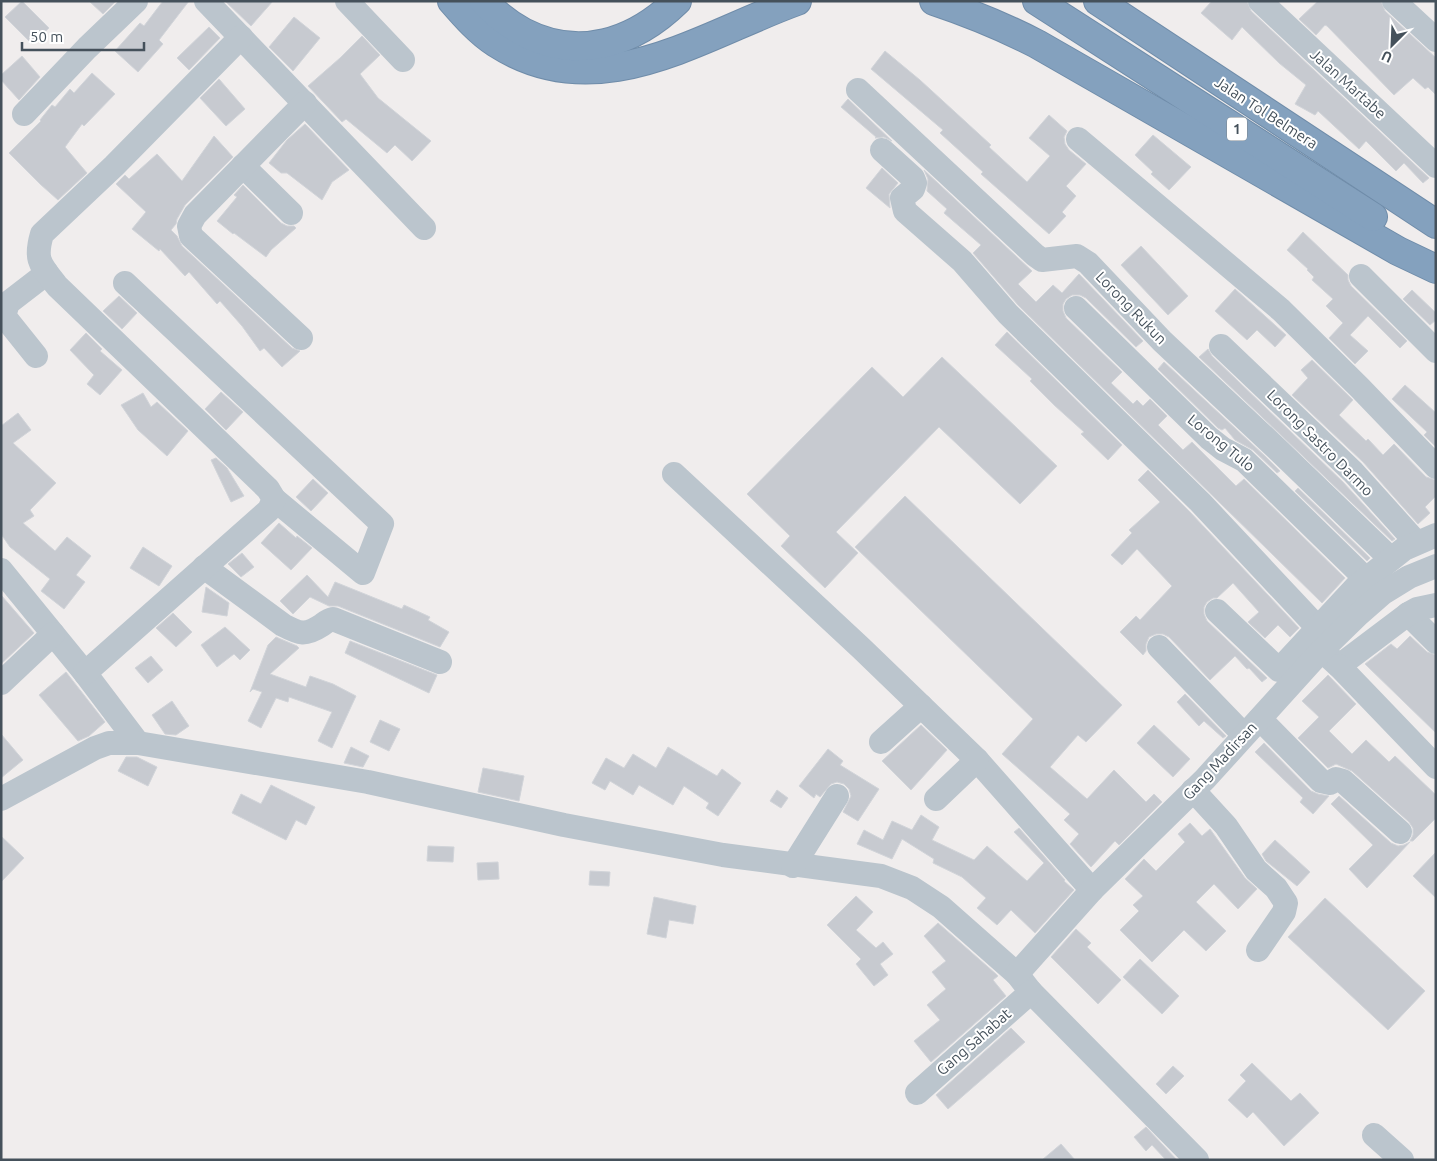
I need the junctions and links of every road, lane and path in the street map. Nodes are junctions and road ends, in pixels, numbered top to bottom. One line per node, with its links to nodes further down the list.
1 (136, 1): 18 (street)
2 (206, 1): 13 (street)
3 (347, 1): 15 (street)
4 (452, 1): 7 (highway)
5 (484, 1): 6 (highway)
6 (677, 1)
7 (798, 1)
8 (934, 1): 27 (highway)
9 (1038, 1): 26 (highway, 1)
10 (1098, 1): 24 (highway, Jalan Tol Belmera / 1)
11 (1260, 1): 22 (street, Jalan Martabe)
12 (1394, 1): 14 (street)
13 (241, 37): 17 (street); 28 (street)
14 (1436, 40)
15 (403, 60)
16 (858, 90): 40 (street, Lorong Rukun)
17 (305, 103): 21 (street); 25 (street)
18 (24, 114)
19 (1078, 139): 36 (street)
20 (882, 150): 51 (street)
21 (243, 166): 23 (street); 32 (street)
22 (1436, 166)
23 (291, 213)
24 (1436, 224)
25 (424, 228)
26 (1436, 257)
27 (1436, 269)
28 (47, 273): 35 (street); 38 (street)
29 (1361, 276): 34 (street)
30 (125, 283): 38 (street)
31 (1076, 308): 44 (street, Lorong Tulo)
32 (301, 338)
33 (1221, 346): 39 (street, Lorong Sastro Darmo)
34 (1436, 351)
35 (36, 356)
36 (1436, 467)
37 (674, 474): 56 (street)
38 (274, 499): 42 (street)
39 (1426, 539): 40 (street)
40 (1391, 559): 44 (street)
41 (1436, 566): 51 (street, Gang Madirsan)
42 (204, 567): 52 (street); 53 (street)
43 (1, 570): 48 (street)
44 (1366, 579): 51 (street)
45 (1436, 605): 47 (street)
46 (1217, 610): 54 (street)
47 (1408, 614): 49 (street); 51 (street)
48 (53, 634): 53 (street); 55 (street)
49 (1436, 642)
50 (1159, 647): 57 (street)
51 (1326, 648): 54 (street, Gang Madirsan); 61 (street)
52 (440, 662)
53 (86, 673): 59 (street)
54 (1286, 677): 57 (street, Gang Madirsan)
55 (1, 683)
56 (921, 706): 58 (street); 60 (street)
57 (1252, 727): 62 (street, Gang Madirsan); 66 (street)
58 (881, 742)
59 (138, 743): 64 (street); 67 (street)
60 (977, 760): 65 (street); 68 (street)
61 (1436, 767)
62 (1193, 790): 68 (street, Gang Madirsan); 69 (street)
63 (837, 796): 67 (street)
64 (1, 799)
65 (936, 799)
66 (1400, 832)
67 (794, 866): 70 (street)
68 (1092, 890): 70 (street, Gang Madirsan)
69 (1258, 950)
70 (1024, 983): 71 (street, Gang Sahabat); 73 (street)
71 (917, 1093)
72 (1374, 1135): 74 (street)
73 (1197, 1160)
74 (1402, 1160)

